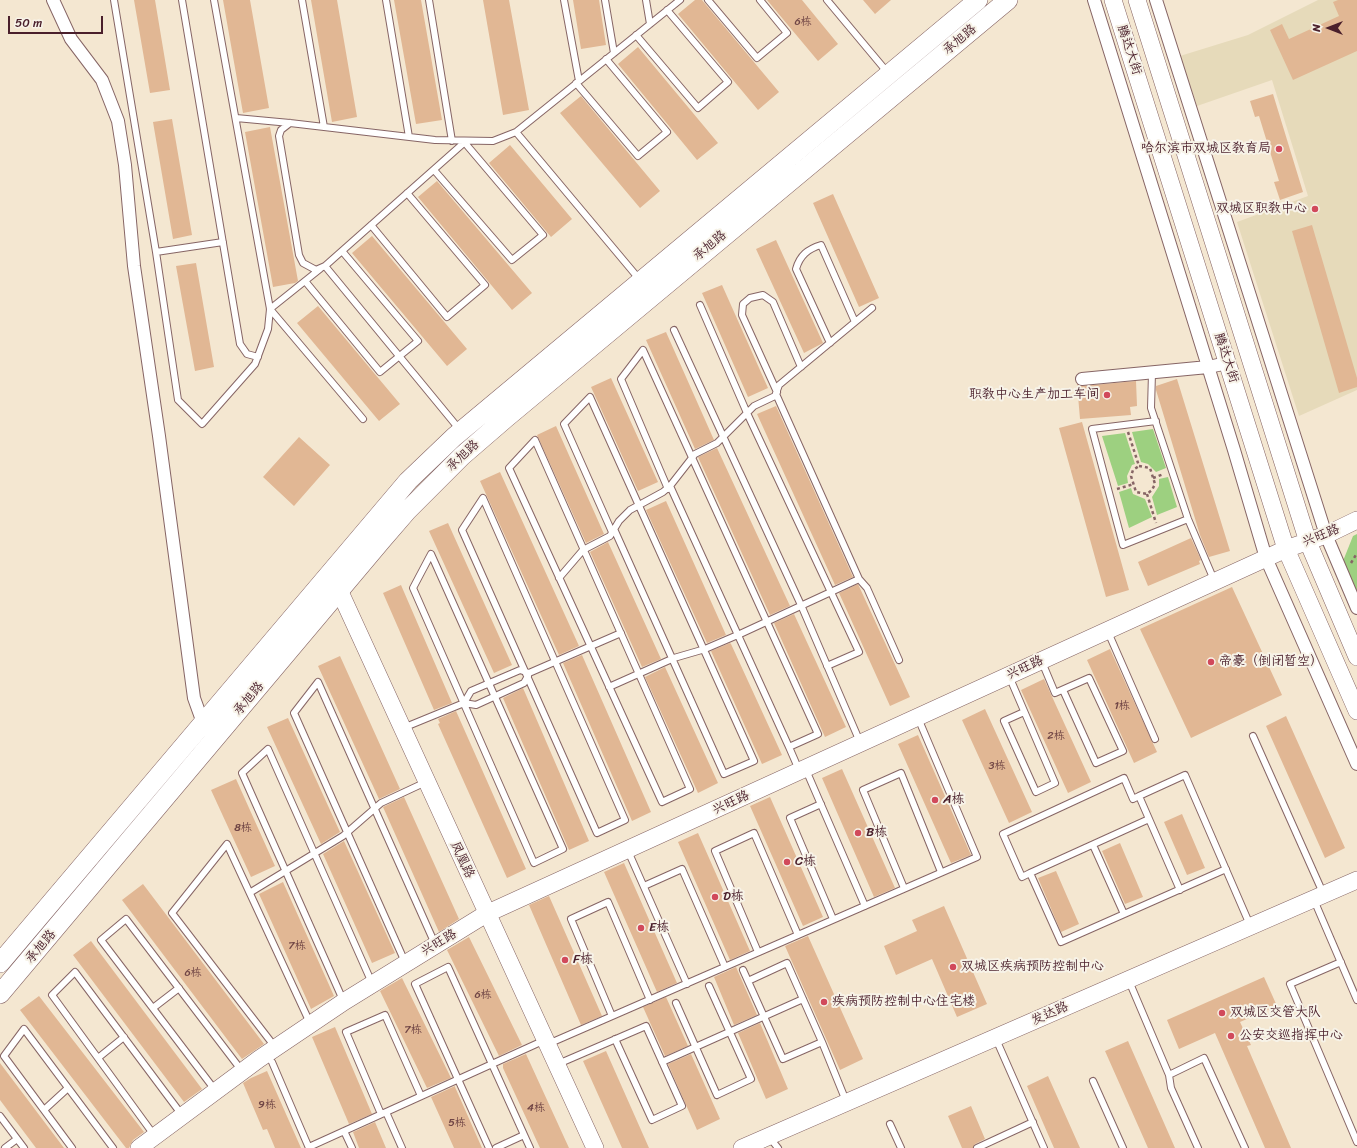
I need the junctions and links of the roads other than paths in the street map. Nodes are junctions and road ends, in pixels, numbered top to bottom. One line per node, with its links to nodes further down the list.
1 (53, 0): 105 (street)
2 (114, 0): 40 (lane)
3 (182, 0): 38 (lane)
4 (214, 0): 28 (lane)
5 (302, 0): 30 (lane)
6 (386, 0): 32 (lane)
7 (429, 0): 33 (lane)
8 (564, 0): 27 (lane)
9 (605, 0): 24 (lane)
10 (646, 0): 22 (lane)
11 (680, 0): 21 (lane)
12 (708, 0): 13 (lane)
13 (760, 0)
14 (827, 0): 26 (lane)
15 (978, 0): 26 (main road, 承旭路)
16 (1008, 0): 78 (main road, 承旭路)
17 (1094, 0): 54 (street)
18 (1113, 0): 52 (street, 腾达大街)
19 (1137, 0): 70 (street, 腾达大街)
20 (1156, 0): 69 (street)
21 (667, 10): 22 (lane); 23 (lane)
22 (650, 24): 23 (lane)
23 (636, 36): 24 (lane)
24 (614, 53): 25 (lane)
25 (606, 59): 27 (lane); 27 (lane)
26 (890, 74): 43 (main road, 承旭路)
27 (577, 82): 31 (lane)
28 (236, 118): 29 (lane); 46 (lane)
29 (290, 123): 30 (lane); 41 (lane)
30 (324, 127): 32 (lane)
31 (516, 132): 34 (lane); 43 (lane)
32 (409, 137): 33 (lane)
33 (452, 141): 34 (lane)
34 (465, 142): 35 (lane); 35 (lane)
35 (434, 170): 36 (lane)
36 (407, 193): 37 (lane); 37 (lane)
37 (371, 225): 39 (lane)
38 (222, 242): 40 (lane); 51 (lane)
39 (342, 251): 41 (lane); 50 (lane)
40 (156, 252): 51 (lane)
41 (323, 267): 42 (lane); 50 (lane)
42 (305, 281): 46 (lane); 50 (lane)
43 (641, 281): 61 (main road, 承旭路)
44 (700, 305): 58 (lane)
45 (872, 308): 47 (lane)
46 (270, 309): 51 (lane); 59 (lane)
47 (855, 322): 49 (lane); 49 (lane)
48 (674, 330): 62 (lane)
49 (830, 343): 53 (lane)
50 (400, 356): 61 (lane)
51 (258, 358)
52 (1228, 362): 54 (street); 71 (street, 腾达大街)
53 (801, 367): 57 (lane); 57 (lane)
54 (1208, 367): 55 (street); 73 (street)
55 (1152, 373): 56 (street); 60 (lane)
56 (1082, 379)
57 (776, 393): 58 (lane); 76 (lane)
58 (747, 413): 62 (lane); 79 (lane)
59 (363, 419)
60 (1156, 421): 66 (lane); 66 (lane)
61 (461, 431): 74 (main road, 承旭路)
62 (723, 437): 63 (lane); 80 (lane)
63 (692, 458): 64 (lane); 64 (lane); 82 (lane)
64 (669, 487): 65 (lane); 85 (lane)
65 (638, 506): 68 (lane); 68 (lane); 87 (lane)
66 (1188, 519): 77 (lane)
67 (1357, 520): 69 (street, 兴旺路)
68 (613, 530): 72 (lane); 89 (lane)
69 (1326, 535): 70 (street, 兴旺路); 81 (street)
70 (1308, 542): 71 (street, 兴旺路); 88 (street, 腾达大街)
71 (1286, 549): 73 (street, 兴旺路); 102 (street, 腾达大街)
72 (583, 550): 75 (lane); 75 (lane); 84 (lane)
73 (1266, 558): 77 (street, 兴旺路); 111 (street)
74 (330, 572): 78 (street, 凤凰路); 105 (main road, 承旭路)
75 (559, 578): 86 (lane)
76 (858, 579): 79 (lane); 90 (lane)
77 (1214, 582): 83 (street, 兴旺路)
78 (340, 592): 106 (street, 凤凰路); 151 (main road, 承旭路)
79 (832, 592): 80 (lane); 93 (lane)
80 (801, 606): 82 (lane); 93 (lane)
81 (1357, 608)
82 (766, 622): 85 (lane); 110 (lane)
83 (1107, 630): 92 (street, 兴旺路); 108 (lane)
84 (621, 633): 86 (lane); 94 (lane)
85 (738, 635): 87 (lane); 110 (lane)
86 (590, 646): 91 (lane); 98 (lane)
87 (703, 650): 89 (lane); 89 (lane)
88 (1357, 657)
89 (673, 658): 94 (lane)
90 (899, 660)
91 (555, 661): 95 (lane); 95 (lane); 95 (lane)
92 (1041, 661): 96 (street, 兴旺路); 99 (lane)
93 (827, 666): 109 (lane)
94 (638, 673): 98 (lane); 98 (lane)
95 (527, 674): 97 (lane); 100 (lane)
96 (1009, 676): 103 (lane); 104 (street, 兴旺路)
97 (490, 683): 100 (lane); 101 (lane); 101 (lane)
98 (609, 687)
99 (1063, 690): 99 (lane)
100 (496, 696): 101 (lane); 101 (lane)
101 (463, 703): 106 (lane)
102 (1357, 710)
103 (1024, 712): 103 (lane)
104 (917, 718): 109 (street, 兴旺路); 124 (lane)
105 (203, 723): 141 (main road, 承旭路)
106 (402, 729): 113 (street, 凤凰路)
107 (1253, 736): 131 (lane)
108 (1154, 739)
109 (861, 743): 112 (street, 兴旺路)
110 (789, 747): 112 (lane)
111 (1357, 764)
112 (803, 770): 115 (lane); 120 (street, 兴旺路)
113 (426, 782): 116 (lane); 133 (street, 凤凰路)
114 (1139, 796): 117 (lane); 122 (lane); 125 (lane)
115 (821, 804): 132 (lane); 135 (lane)
116 (374, 809): 118 (lane); 118 (lane); 138 (lane)
117 (1149, 819): 119 (lane); 129 (lane)
118 (347, 832): 121 (lane); 142 (lane)
119 (1093, 845): 125 (lane); 134 (lane)
120 (627, 850): 127 (lane); 133 (street, 兴旺路)
121 (314, 854): 123 (lane); 123 (lane); 147 (lane)
122 (1226, 869): 129 (lane); 136 (lane)
123 (286, 872): 130 (lane); 155 (lane)
124 (941, 872): 128 (lane); 128 (lane)
125 (1030, 873): 134 (lane)
126 (1357, 880): 131 (street, 发达路)
127 (644, 886): 143 (lane); 148 (lane)
128 (904, 888): 132 (lane)
129 (1180, 890): 134 (lane)
130 (250, 892): 160 (lane); 168 (lane)
131 (1319, 896): 136 (street, 发达路); 140 (lane)
132 (865, 906): 135 (lane)
133 (486, 914): 138 (street, 兴旺路); 165 (street, 凤凰路)
134 (1124, 914)
135 (833, 920): 137 (lane)
136 (1251, 926): 145 (street, 发达路)
137 (798, 935): 139 (lane); 139 (lane)
138 (436, 945): 142 (street, 兴旺路)
139 (758, 952): 143 (lane)
140 (1341, 962): 154 (lane); 191 (lane)
141 (0, 963)
142 (406, 963): 147 (street, 兴旺路)
143 (725, 967): 148 (lane)
144 (743, 970): 146 (lane)
145 (1129, 979): 163 (street, 发达路); 174 (lane)
146 (748, 981): 152 (lane); 159 (lane)
147 (372, 984): 155 (street, 兴旺路)
148 (687, 984): 153 (lane)
149 (709, 986): 161 (lane)
150 (179, 988): 157 (lane); 157 (lane); 173 (lane)
151 (0, 994)
152 (803, 999): 159 (lane); 166 (lane)
153 (650, 1000): 158 (lane); 158 (lane)
154 (1357, 1000)
155 (344, 1001): 160 (street, 兴旺路)
156 (676, 1003): 167 (lane)
157 (153, 1008): 178 (lane)
158 (612, 1016): 165 (lane)
159 (764, 1016): 161 (lane); 166 (lane)
160 (310, 1024): 168 (street, 兴旺路)
161 (730, 1032): 167 (lane); 167 (lane)
162 (124, 1037): 169 (lane); 169 (lane); 184 (lane)
163 (995, 1038): 180 (street, 发达路); 185 (lane)
164 (615, 1039): 170 (lane); 170 (lane); 172 (lane)
165 (546, 1042): 171 (lane); 172 (street, 凤凰路)
166 (822, 1042): 180 (lane)
167 (696, 1047): 170 (lane)
168 (274, 1055): 173 (street, 兴旺路); 193 (lane)
169 (98, 1058): 189 (lane)
170 (662, 1062)
171 (492, 1064): 175 (lane); 175 (lane); 188 (lane)
172 (556, 1065): 204 (street, 凤凰路)
173 (242, 1072): 178 (street, 兴旺路)
174 (1169, 1075): 209 (lane); 210 (lane)
175 (458, 1079): 179 (lane); 201 (lane)
176 (1093, 1081): 208 (lane)
177 (68, 1088): 181 (lane); 181 (lane); 197 (lane)
178 (216, 1091): 184 (street, 兴旺路)
179 (421, 1096): 182 (lane); 182 (lane)
180 (847, 1102): 192 (street, 发达路)
181 (44, 1110): 196 (lane)
182 (384, 1113): 187 (lane); 200 (lane)
183 (0, 1116): 190 (lane)
184 (183, 1116): 189 (street, 兴旺路)
185 (1033, 1122): 206 (lane); 207 (lane)
186 (890, 1124): 205 (lane)
187 (344, 1131): 193 (lane); 199 (lane)
188 (524, 1135): 202 (lane); 203 (lane)
189 (155, 1136): 198 (street, 兴旺路)
190 (17, 1139): 194 (lane); 195 (lane)
191 (1357, 1142)
192 (762, 1144)
193 (309, 1147)
194 (4, 1148)
195 (24, 1148)
196 (72, 1148)
197 (113, 1148)
198 (139, 1148)
199 (352, 1148)
200 (402, 1148)
201 (489, 1148)
202 (496, 1148)
203 (530, 1148)
204 (595, 1148)
205 (901, 1148)
206 (977, 1148)
207 (1044, 1148)
208 (1123, 1148)
209 (1198, 1148)
210 (1245, 1148)

